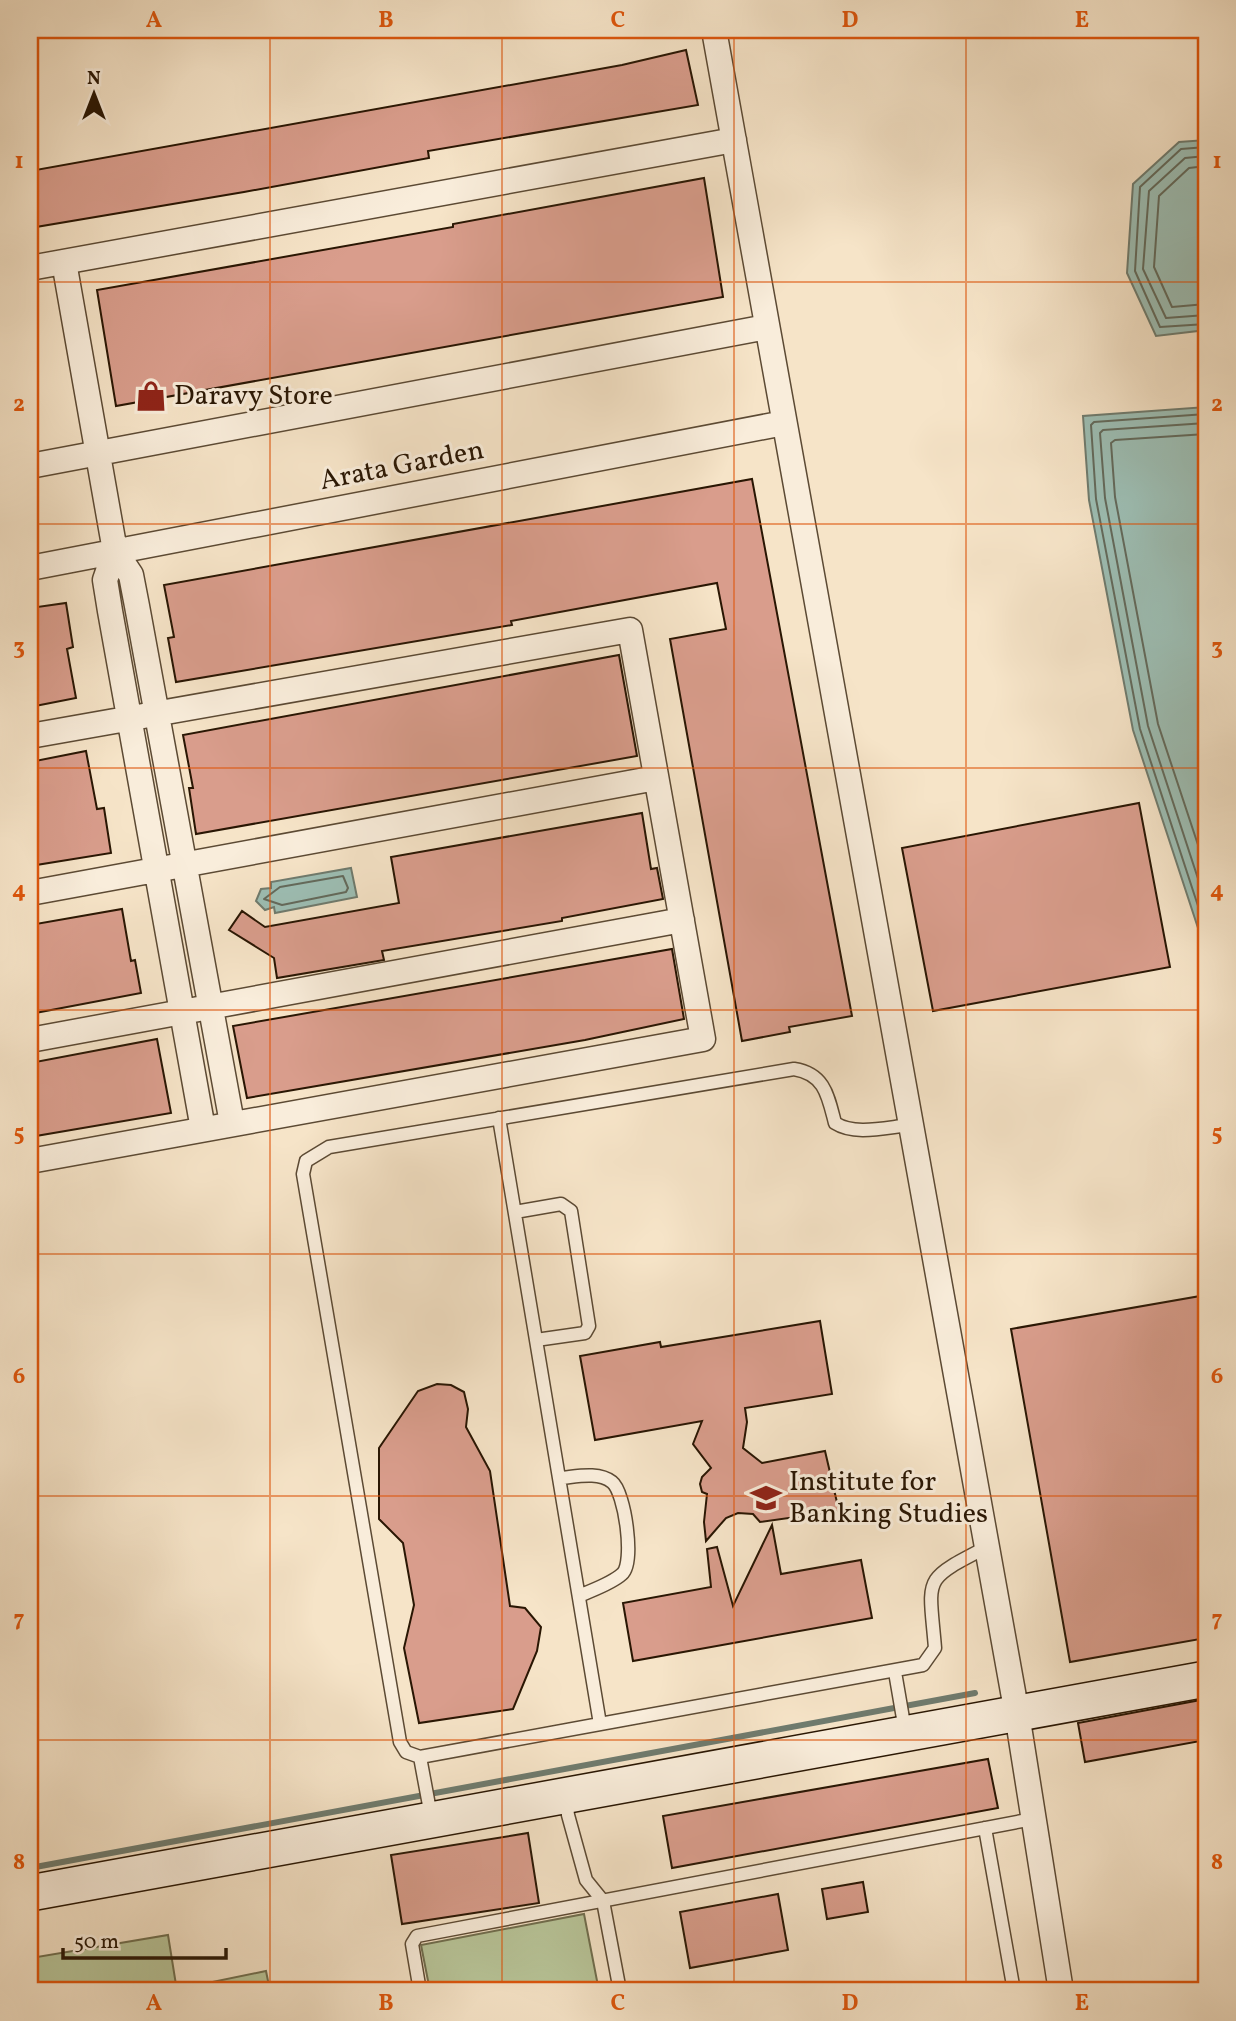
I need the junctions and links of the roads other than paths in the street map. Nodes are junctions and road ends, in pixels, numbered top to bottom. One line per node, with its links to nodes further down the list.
1 (714, 30): 2 (street)
2 (734, 140): 3 (street); 5 (street)
3 (64, 262): 4 (street); 7 (street)
4 (30, 268)
5 (767, 327): 6 (street); 7 (street)
6 (785, 424): 9 (street, Arata Garden); 24 (street)
7 (97, 453): 8 (street); 9 (street)
8 (30, 466)
9 (115, 551): 10 (street, Arata Garden); 11 (street); 12 (street)
10 (30, 568)
11 (158, 714): 12 (street); 14 (street); 15 (street)
12 (128, 719): 13 (street); 16 (street)
13 (30, 736)
14 (656, 778): 15 (street); 18 (street)
15 (184, 864): 16 (street); 19 (street)
16 (156, 870): 17 (street); 20 (street)
17 (30, 893)
18 (682, 920): 19 (street); 23 (street)
19 (212, 1006): 20 (street); 23 (street)
20 (182, 1012): 21 (street); 25 (street)
21 (30, 1040)
22 (499, 1118): 24 (lane); 27 (lane); 37 (lane)
23 (232, 1123): 25 (street)
24 (911, 1125): 30 (street)
25 (203, 1129): 26 (street)
26 (30, 1161)
27 (514, 1212): 28 (lane); 28 (lane)
28 (536, 1340): 29 (lane)
29 (559, 1478): 31 (lane); 31 (lane)
30 (987, 1547): 32 (lane); 34 (street)
31 (579, 1596): 35 (lane)
32 (895, 1672): 35 (lane); 36 (lane)
33 (1206, 1679): 34 (street)
34 (1017, 1714): 36 (street); 40 (street)
35 (600, 1724): 37 (lane)
36 (905, 1728): 38 (street)
37 (420, 1757): 39 (lane)
38 (566, 1796): 39 (street); 43 (lane)
39 (430, 1815): 42 (street)
40 (1033, 1819): 41 (lane); 47 (street)
41 (985, 1828): 43 (lane); 46 (lane)
42 (30, 1894)
43 (603, 1901): 44 (lane); 45 (lane)
44 (420, 1991)
45 (620, 1991)
46 (1014, 1991)
47 (1061, 1991)

